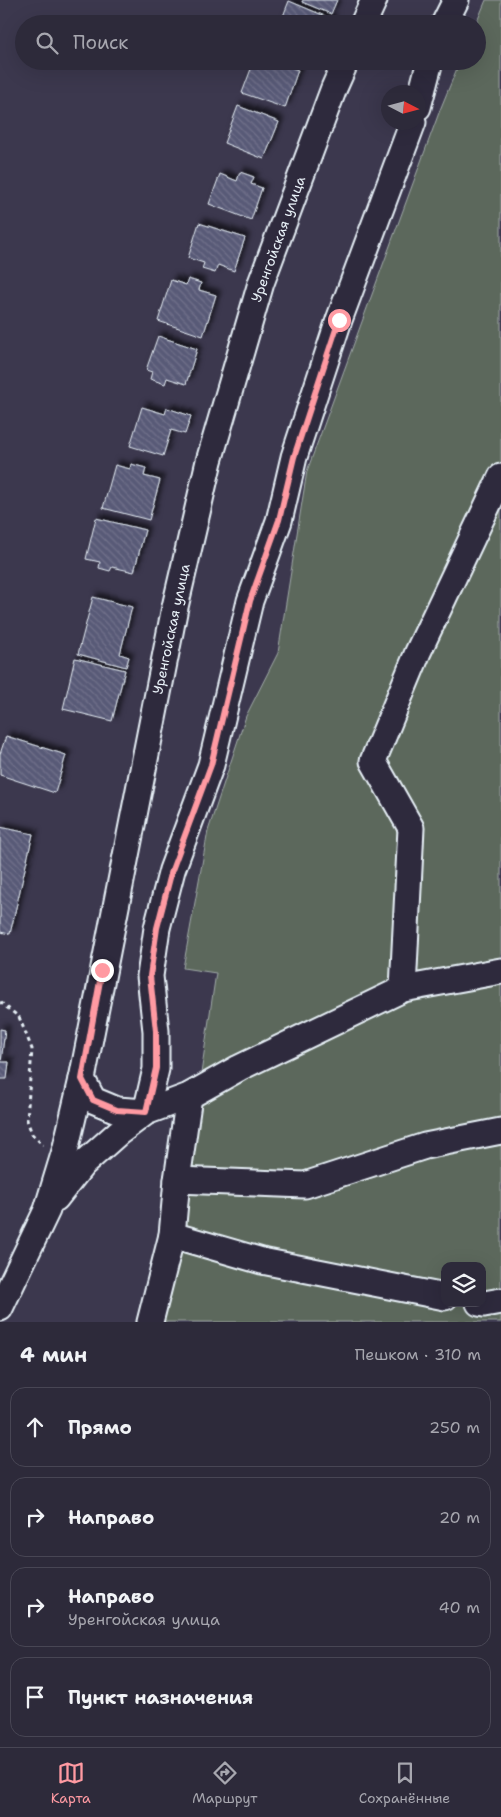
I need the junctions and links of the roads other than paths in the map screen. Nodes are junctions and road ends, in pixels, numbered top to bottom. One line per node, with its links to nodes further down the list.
1 (374, 0): 3 (street)
2 (456, 0): 4 (street)
3 (367, 15)
4 (448, 15)
5 (342, 70): 12 (street, Уренгойская улица)
6 (428, 70): 7 (street)
7 (424, 85)
8 (410, 130): 14 (street)
9 (501, 477): 11 (street)
10 (501, 971): 11 (street)
11 (402, 989): 13 (street)
12 (82, 1079): 14 (street); 17 (street, Уренгойская улица)
13 (189, 1096): 14 (street); 16 (street)
14 (146, 1112): 17 (street)
15 (501, 1131): 16 (street)
16 (177, 1180): 18 (street)
17 (46, 1210): 22 (street)
18 (172, 1235): 19 (street); 23 (street)
19 (441, 1296)
20 (501, 1301): 21 (street)
21 (486, 1304)
22 (0, 1308)
23 (150, 1322)

